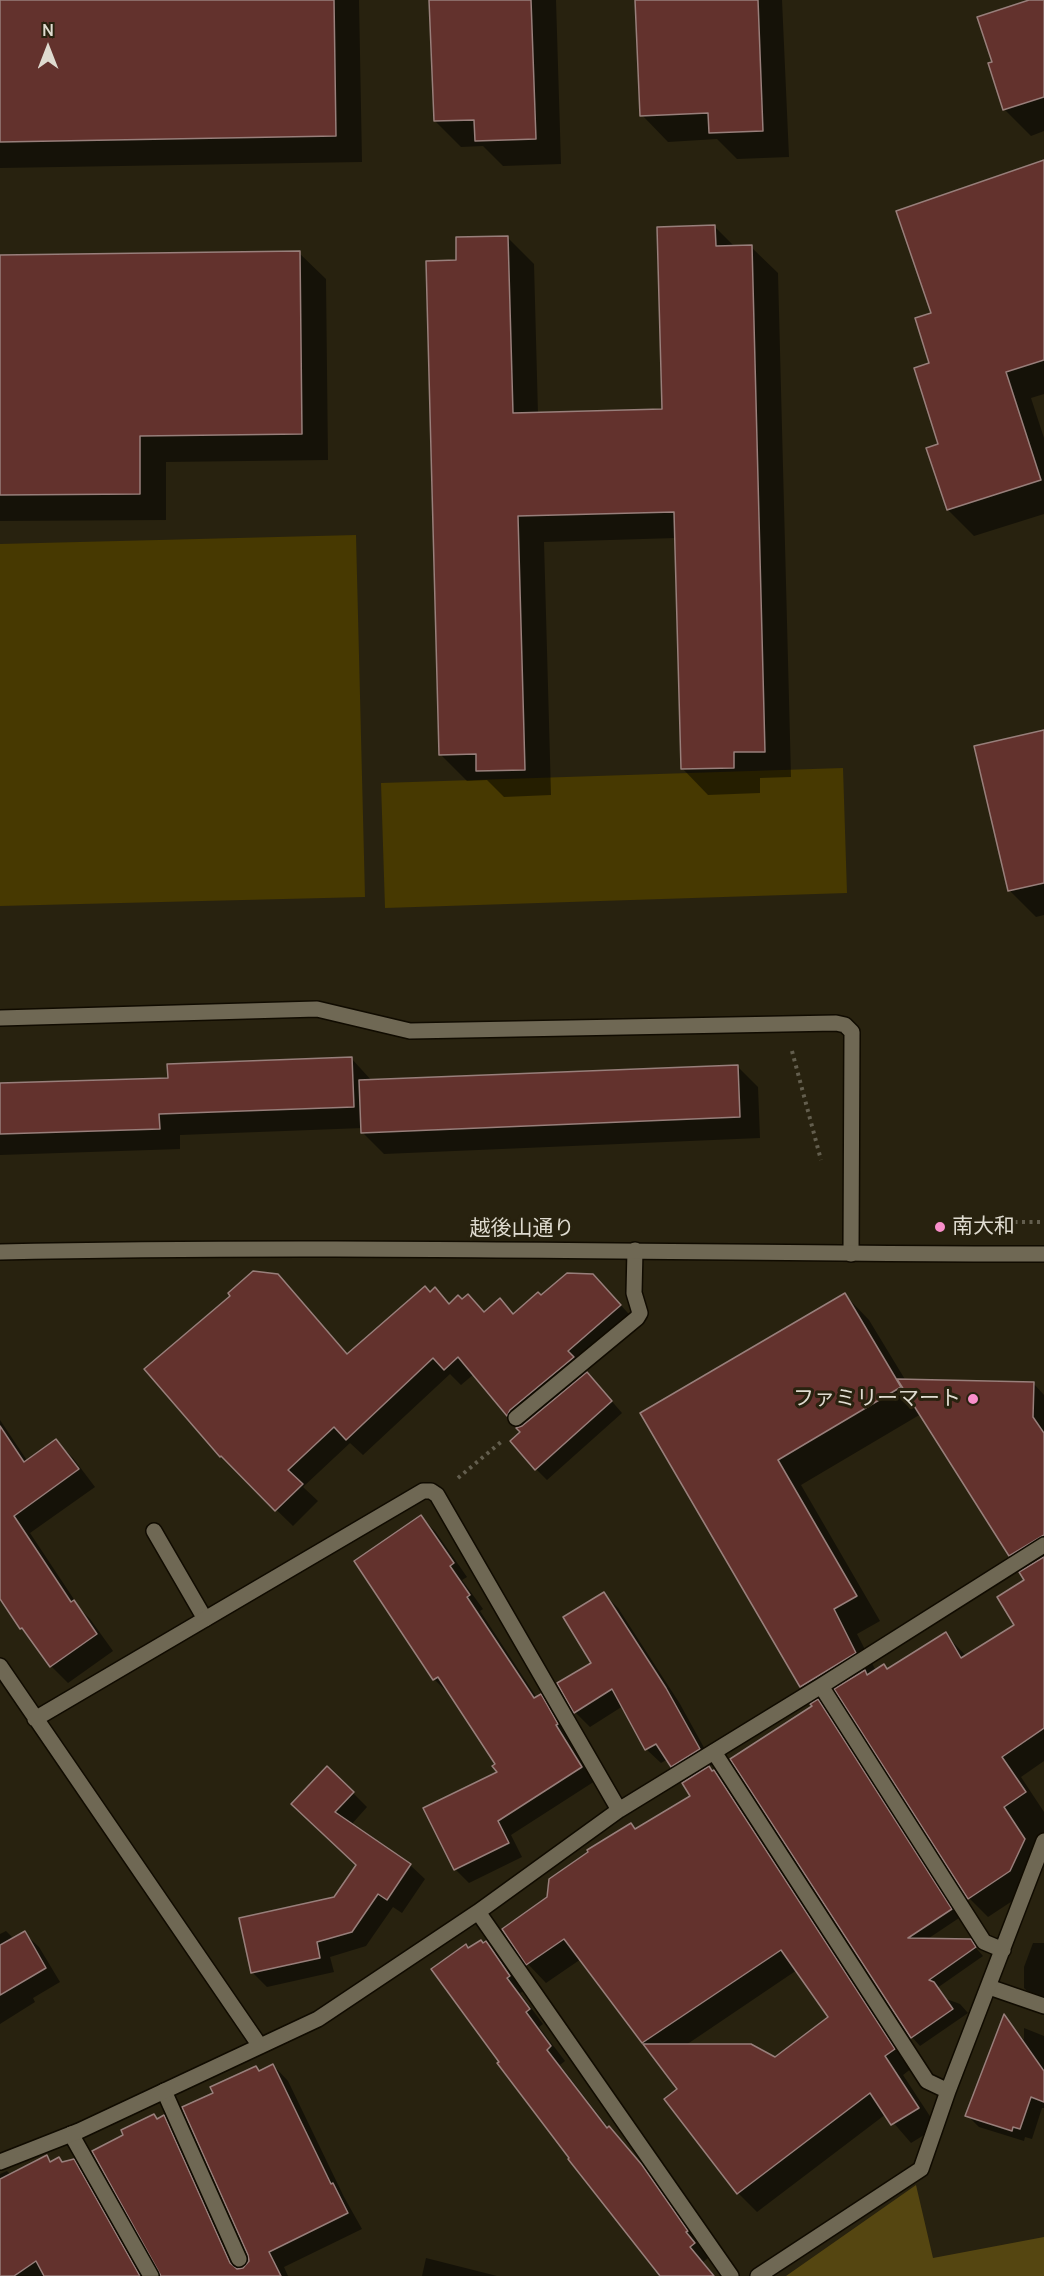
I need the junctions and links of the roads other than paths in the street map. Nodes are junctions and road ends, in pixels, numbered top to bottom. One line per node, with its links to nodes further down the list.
1 (0, 1018): 4 (street)
2 (635, 1250): 3 (street, 越後山通り); 4 (street, 越後山通り); 6 (street)
3 (0, 1252)
4 (850, 1254): 5 (street, 越後山通り)
5 (1044, 1254)
6 (516, 1418)
7 (154, 1531): 9 (street)
8 (1044, 1545): 11 (street)
9 (205, 1619): 12 (street); 14 (street)
10 (0, 1666): 12 (street)
11 (821, 1686): 13 (street); 17 (street)
12 (36, 1719): 20 (street)
13 (714, 1752): 14 (street); 22 (street)
14 (619, 1810): 16 (street)
15 (1044, 1842): 17 (street)
16 (478, 1912): 20 (street); 27 (street)
17 (1003, 1950): 18 (street)
18 (989, 1987): 19 (street); 22 (street)
19 (1044, 2007)
20 (260, 2046): 21 (street)
21 (164, 2091): 23 (street); 25 (street)
22 (948, 2091): 28 (street)
23 (71, 2134): 24 (street); 26 (street)
24 (0, 2162)
25 (238, 2259)
26 (151, 2276)
27 (731, 2276)
28 (758, 2276)

